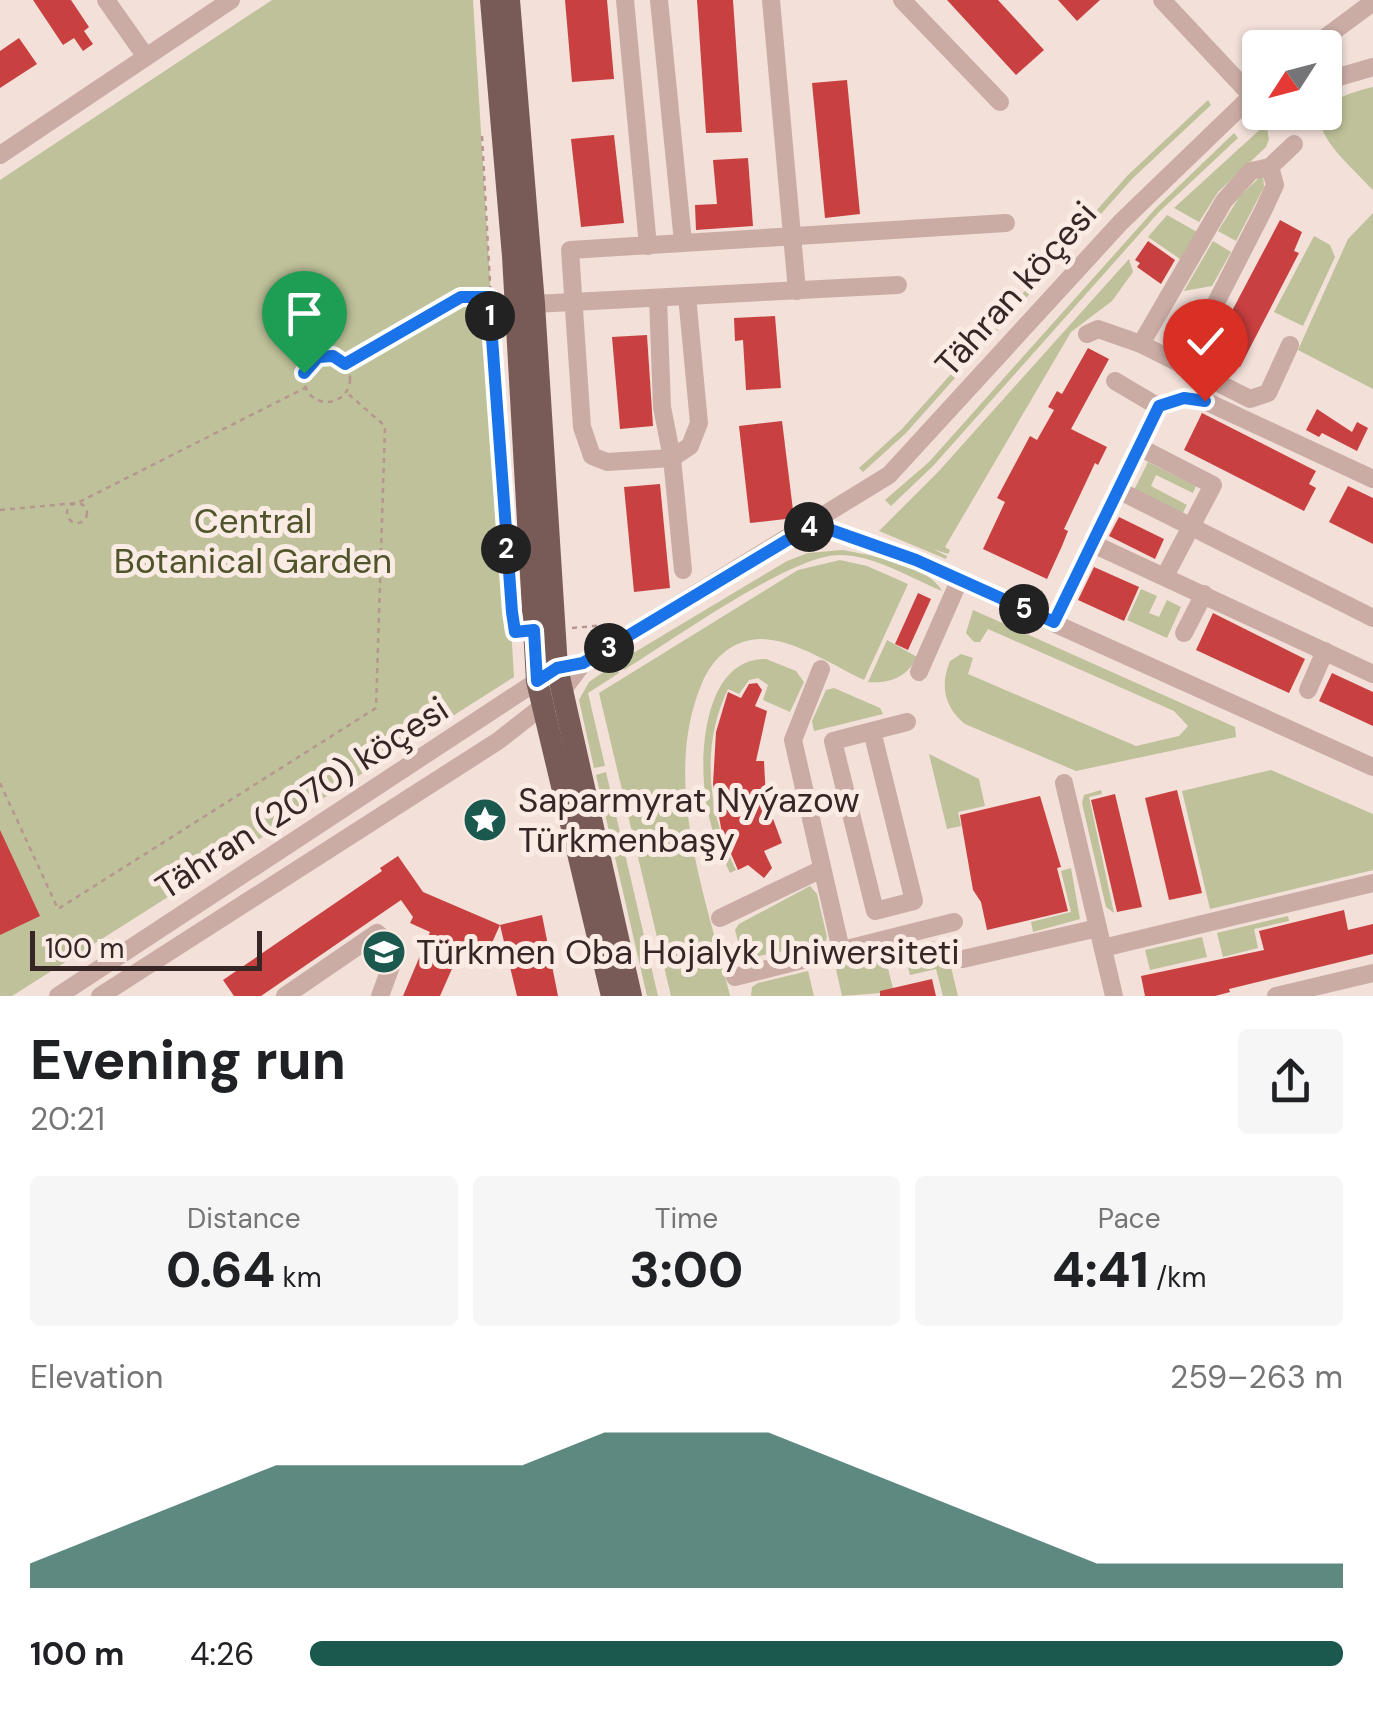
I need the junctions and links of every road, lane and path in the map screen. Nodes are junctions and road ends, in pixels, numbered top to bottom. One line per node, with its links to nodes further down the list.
1 (106, 0): 12 (street)
2 (231, 0): 12 (street)
3 (491, 0): 31 (main road)
4 (509, 0): 31 (main road)
5 (625, 0): 25 (street)
6 (658, 0): 24 (street)
7 (770, 0): 23 (street)
8 (902, 0): 16 (street)
9 (1162, 0): 15 (street)
10 (1373, 2): 11 (street)
11 (1335, 30)
12 (146, 57): 20 (street)
13 (1373, 67): 14 (street)
14 (1342, 76)
15 (1242, 77)
16 (1000, 102)
17 (1242, 106): 48 (street, Tähran köçesi)
18 (482, 129): 29 (path)
19 (1294, 144): 21 (street)
20 (0, 154)
21 (1270, 167): 34 (street); 37 (street)
22 (1006, 224): 23 (street)
23 (792, 234): 24 (street); 27 (street)
24 (684, 242): 25 (street)
25 (648, 246): 32 (street)
26 (898, 285): 27 (street)
27 (796, 291): 28 (street)
28 (687, 296): 30 (street); 43 (street)
29 (489, 297): 31 (path); 36 (path); 58 (path)
30 (658, 298): 32 (street); 43 (street)
31 (524, 300): 32 (street); 58 (main road)
32 (575, 300): 43 (street)
33 (1087, 334): 34 (street)
34 (1141, 344): 37 (street)
35 (1290, 345): 37 (street)
36 (345, 364): 39 (path); 40 (path)
37 (1183, 366)
38 (1115, 381): 41 (street)
39 (305, 388): 40 (path); 46 (path)
40 (346, 392): 70 (path)
41 (1159, 406): 42 (street); 44 (street)
42 (1139, 447): 45 (street); 49 (street)
43 (672, 458): 51 (street)
44 (1373, 478)
45 (1118, 490): 49 (street); 50 (street)
46 (77, 503): 46 (path); 47 (path)
47 (0, 510)
48 (814, 524): 53 (street); 64 (street, Tähran (2070) köçesi)
49 (1188, 528): 52 (street); 55 (street)
50 (1091, 543): 52 (street); 56 (street)
51 (682, 570)
52 (1165, 576): 54 (street)
53 (959, 581): 56 (street); 62 (street)
54 (1204, 594): 59 (street); 60 (street)
55 (1373, 618)
56 (1054, 622): 69 (street)
57 (606, 625): 58 (path)
58 (545, 630): 64 (main road)
59 (1184, 633)
60 (1324, 651): 63 (street); 65 (street)
61 (821, 669): 72 (street)
62 (919, 672)
63 (1373, 674)
64 (552, 680): 66 (main road); 82 (street, Tähran (2070) köçesi); 87 (main road)
65 (1308, 690)
66 (542, 705): 83 (street, Tähran (2070) köçesi); 86 (main road)
67 (907, 722): 68 (street)
68 (872, 731): 68 (street)
69 (1373, 767)
70 (0, 783)
71 (1064, 784): 76 (street)
72 (822, 869): 74 (street); 78 (street)
73 (1373, 883): 77 (street)
74 (720, 918)
75 (954, 922): 78 (street)
76 (1098, 928): 77 (street); 79 (street)
77 (1103, 948): 88 (street)
78 (841, 950): 81 (street)
79 (962, 959)
80 (1373, 972): 89 (street)
81 (734, 977)
82 (58, 996)
83 (100, 996)
84 (285, 996): 85 (street)
85 (380, 996)
86 (612, 996)
87 (630, 996)
88 (1114, 996)
89 (1276, 996)

